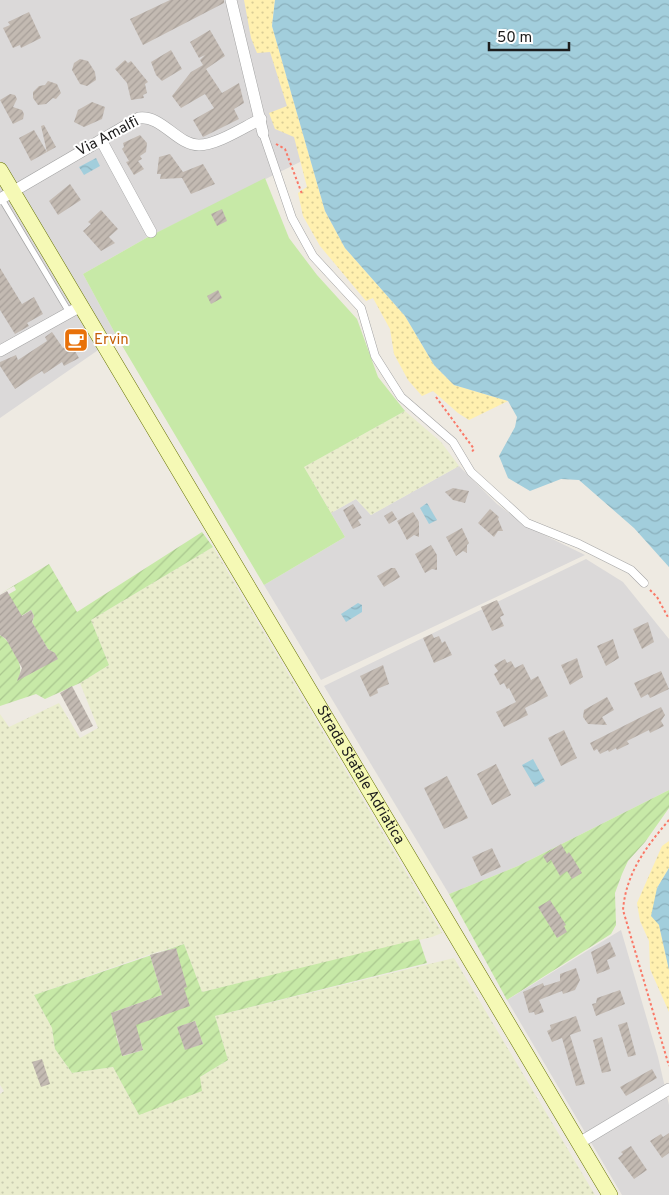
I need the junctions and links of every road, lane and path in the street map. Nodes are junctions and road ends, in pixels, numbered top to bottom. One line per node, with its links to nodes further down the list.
1 (231, 0): 2 (street)
2 (261, 119): 3 (street); 4 (street, Via Amalfi)
3 (265, 139): 6 (path); 12 (street)
4 (101, 140): 7 (street, Via Amalfi); 8 (street)
5 (0, 170): 7 (main road, Strada Statale Adriatica)
6 (302, 194)
7 (8, 197): 9 (main road, Strada Statale Adriatica)
8 (151, 232)
9 (74, 309): 10 (street); 18 (main road, Strada Statale Adriatica)
10 (0, 351)
11 (436, 396): 12 (path)
12 (464, 461): 13 (street)
13 (644, 583): 14 (path)
14 (669, 619)
15 (669, 820): 16 (path)
16 (669, 1066)
17 (669, 1089): 18 (street)
18 (579, 1144): 19 (main road, Strada Statale Adriatica)
19 (610, 1195)

